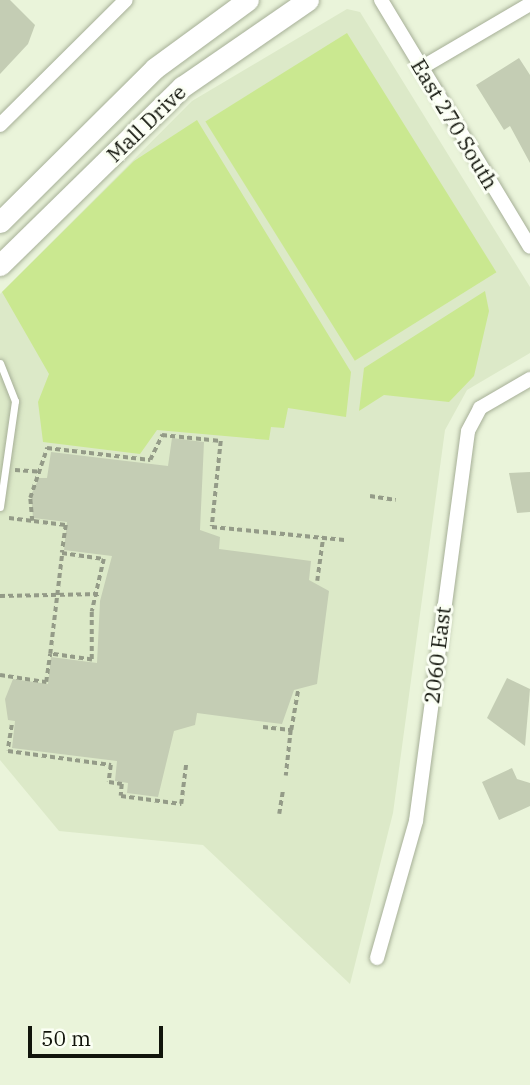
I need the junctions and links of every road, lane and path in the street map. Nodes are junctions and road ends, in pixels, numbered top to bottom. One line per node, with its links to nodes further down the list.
1 (126, 0): 7 (street)
2 (248, 0): 8 (main road, Mall Drive)
3 (308, 0): 11 (main road, Mall Drive)
4 (381, 0): 6 (street, East 270 South)
5 (530, 4): 6 (street)
6 (421, 68): 9 (street, East 270 South)
7 (0, 125)
8 (0, 222)
9 (524, 225): 10 (street, East 270 South)
10 (530, 247)
11 (0, 265)
12 (0, 363): 18 (lane)
13 (530, 379): 38 (street, 2060 East)
14 (15, 470): 15 (path)
15 (41, 472): 20 (path); 21 (path)
16 (370, 496): 17 (path)
17 (396, 500)
18 (0, 506)
19 (9, 518): 20 (path)
20 (32, 521): 23 (path)
21 (323, 537): 22 (path); 24 (path)
22 (344, 540)
23 (62, 553): 25 (path); 26 (path)
24 (317, 581)
25 (58, 594): 26 (path); 27 (path); 28 (path)
26 (98, 594): 28 (path)
27 (0, 596)
28 (50, 654): 29 (path)
29 (0, 675)
30 (298, 690): 33 (path)
31 (12, 725): 34 (path)
32 (263, 727): 33 (path)
33 (291, 730): 35 (path)
34 (186, 764)
35 (286, 776)
36 (282, 790): 37 (path)
37 (279, 814)
38 (377, 958)

